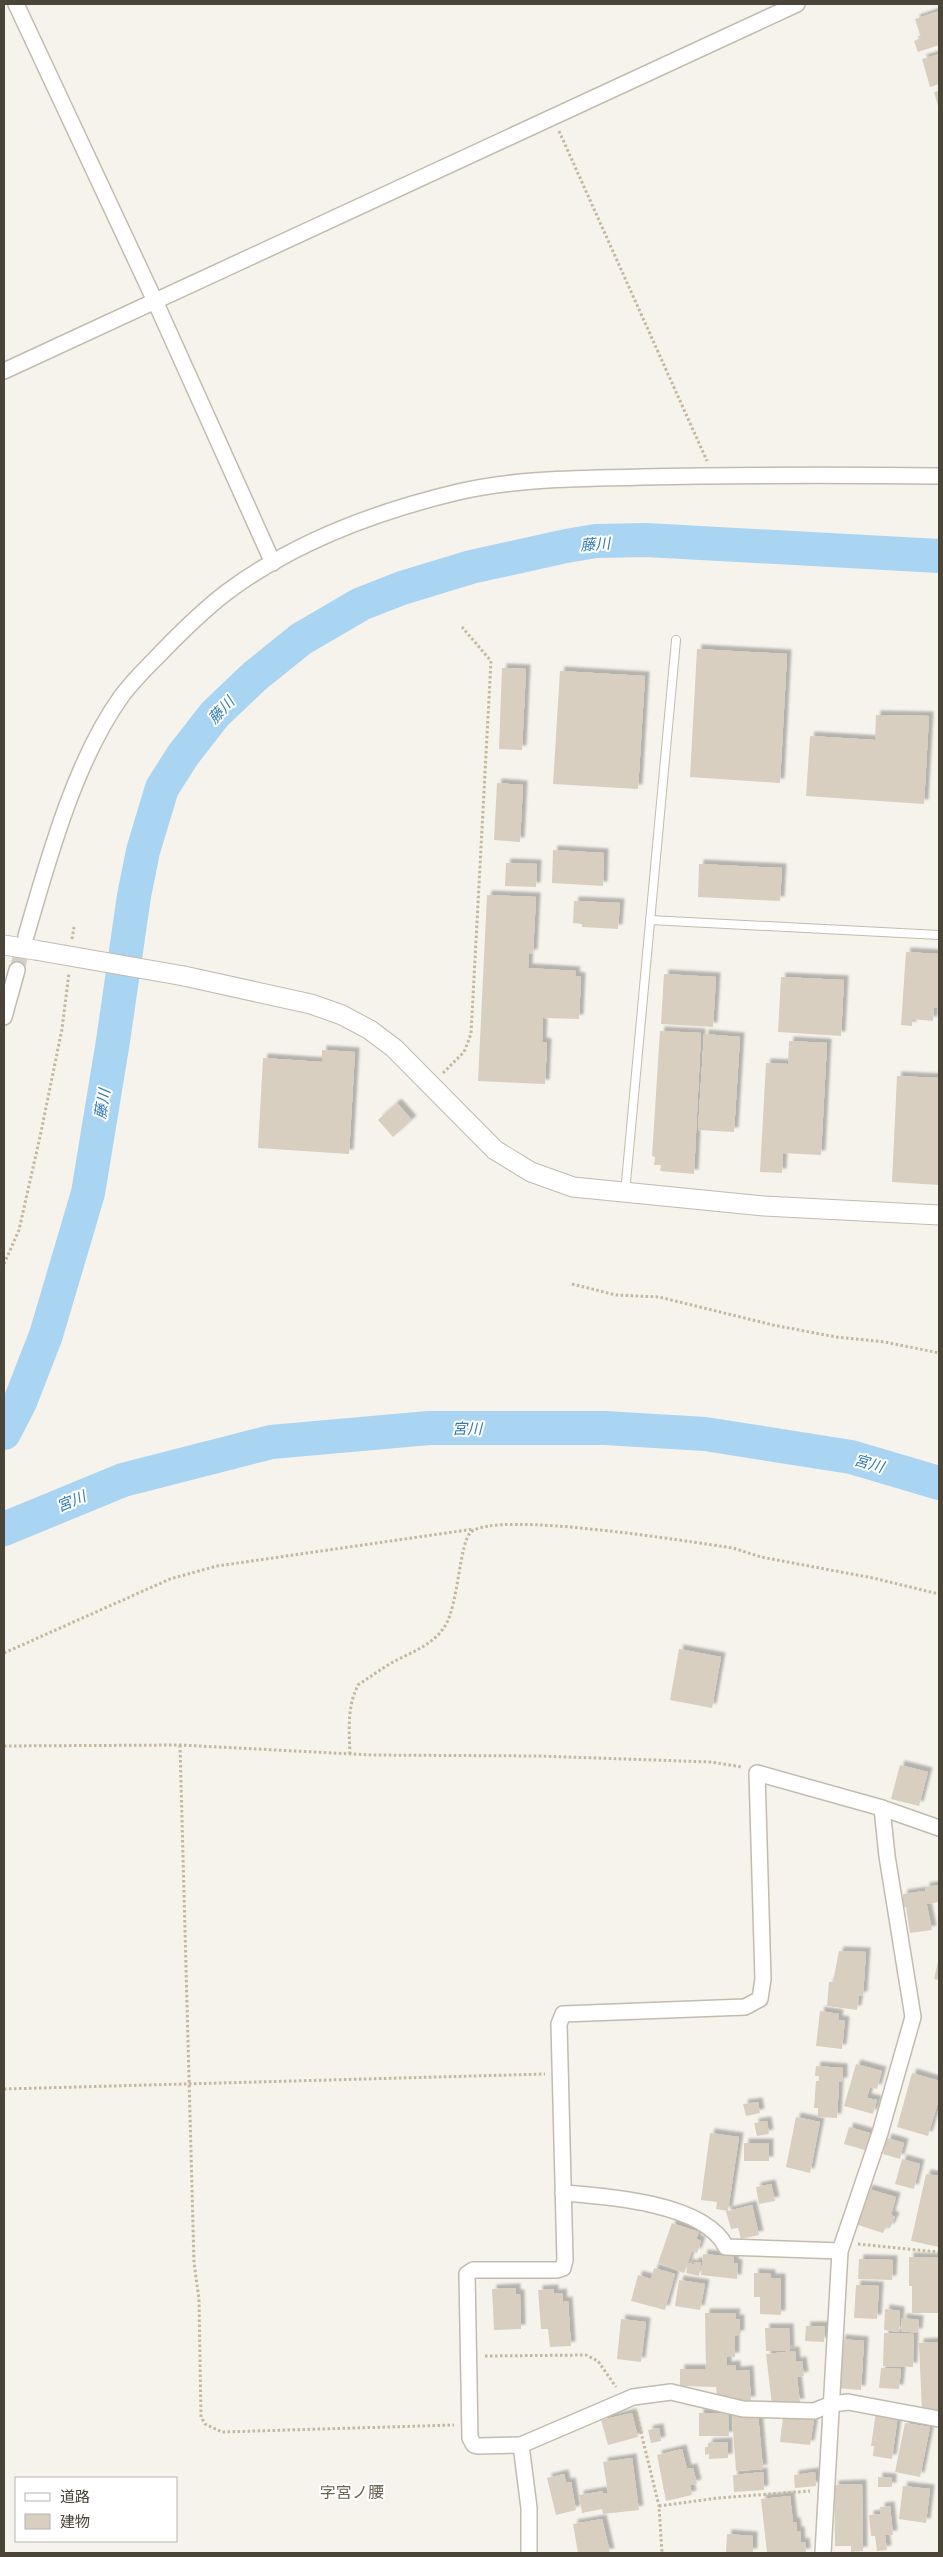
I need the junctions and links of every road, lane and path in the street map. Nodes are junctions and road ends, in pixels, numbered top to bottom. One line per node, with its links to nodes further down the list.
1 (16, 4): 4 (street)
2 (797, 4): 3 (street)
3 (553, 117): 4 (street); 6 (path)
4 (155, 301): 5 (street); 8 (street)
5 (4, 371)
6 (714, 476): 7 (street); 8 (street)
7 (939, 476)
8 (273, 563): 14 (street)
9 (462, 627): 20 (path)
10 (676, 640): 11 (lane)
11 (650, 920): 13 (lane); 21 (lane)
12 (74, 928): 16 (path)
13 (939, 935)
14 (30, 943): 15 (street); 20 (street, bridge)
15 (4, 945)
16 (72, 946)
17 (70, 964): 23 (path)
18 (16, 970): 19 (street)
19 (4, 1017)
20 (430, 1085): 21 (street)
21 (625, 1193): 22 (street)
22 (939, 1215)
23 (4, 1264)
24 (572, 1284): 25 (path)
25 (939, 1353)
26 (478, 1529): 27 (path); 28 (path); 31 (path)
27 (939, 1594)
28 (4, 1654)
29 (180, 1745): 30 (path); 31 (path); 36 (path)
30 (4, 1746)
31 (350, 1754): 32 (path)
32 (757, 1773): 33 (street); 35 (street)
33 (882, 1808): 34 (street); 39 (street)
34 (939, 1828)
35 (560, 2074): 36 (path); 38 (street)
36 (189, 2082): 37 (path); 45 (path)
37 (4, 2089)
38 (563, 2193): 39 (street); 41 (street)
39 (841, 2247): 40 (path); 43 (street)
40 (939, 2252)
41 (469, 2356): 42 (path); 45 (street)
42 (628, 2398): 43 (street); 46 (street); 48 (path)
43 (832, 2404): 44 (street); 47 (street)
44 (939, 2419)
45 (470, 2424): 46 (street)
46 (522, 2445): 49 (street)
47 (827, 2490): 48 (path); 51 (street)
48 (659, 2506): 50 (path)
49 (530, 2553)
50 (662, 2553)
51 (823, 2553)

